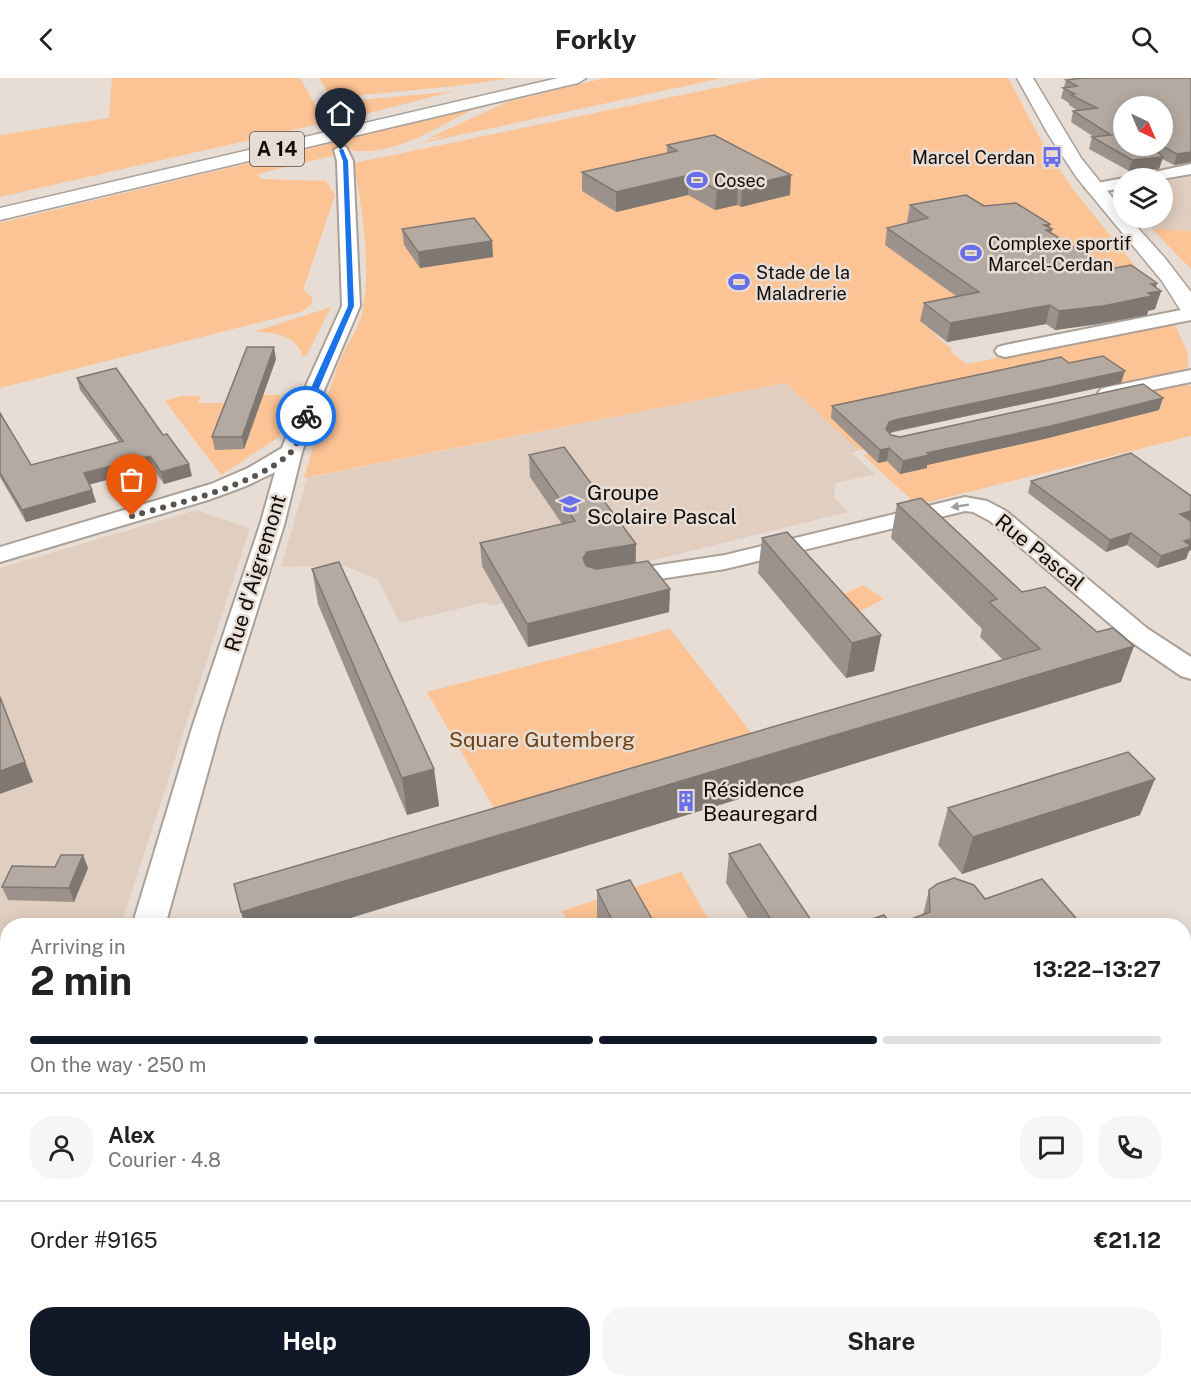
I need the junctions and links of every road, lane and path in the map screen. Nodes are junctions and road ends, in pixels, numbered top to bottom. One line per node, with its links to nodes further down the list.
1 (576, 78): 3 (main road)
2 (1024, 78): 8 (main road)
3 (547, 81): 9 (main road, A 14); 10 (main road, A 14)
4 (341, 150): 16 (street, Rue d'Aigremont)
5 (1191, 169): 6 (street)
6 (1173, 173)
7 (1113, 185): 8 (street)
8 (1093, 188): 11 (main road)
9 (0, 206)
10 (0, 214)
11 (1191, 309)
12 (1191, 314): 13 (street)
13 (1005, 351)
14 (1191, 376): 15 (street)
15 (1084, 398)
16 (291, 452): 17 (street); 19 (street, Rue d'Aigremont)
17 (247, 479): 18 (street); 19 (street)
18 (205, 495): 19 (street); 20 (street)
19 (272, 499): 25 (street, Rue d'Aigremont)
20 (0, 555)
21 (597, 582): 22 (street, Rue Pascal, one-way to 21)
22 (1092, 594): 23 (street, Rue Pascal); 24 (street, Rue Pascal)
23 (1063, 602)
24 (1191, 670)
25 (150, 918)

